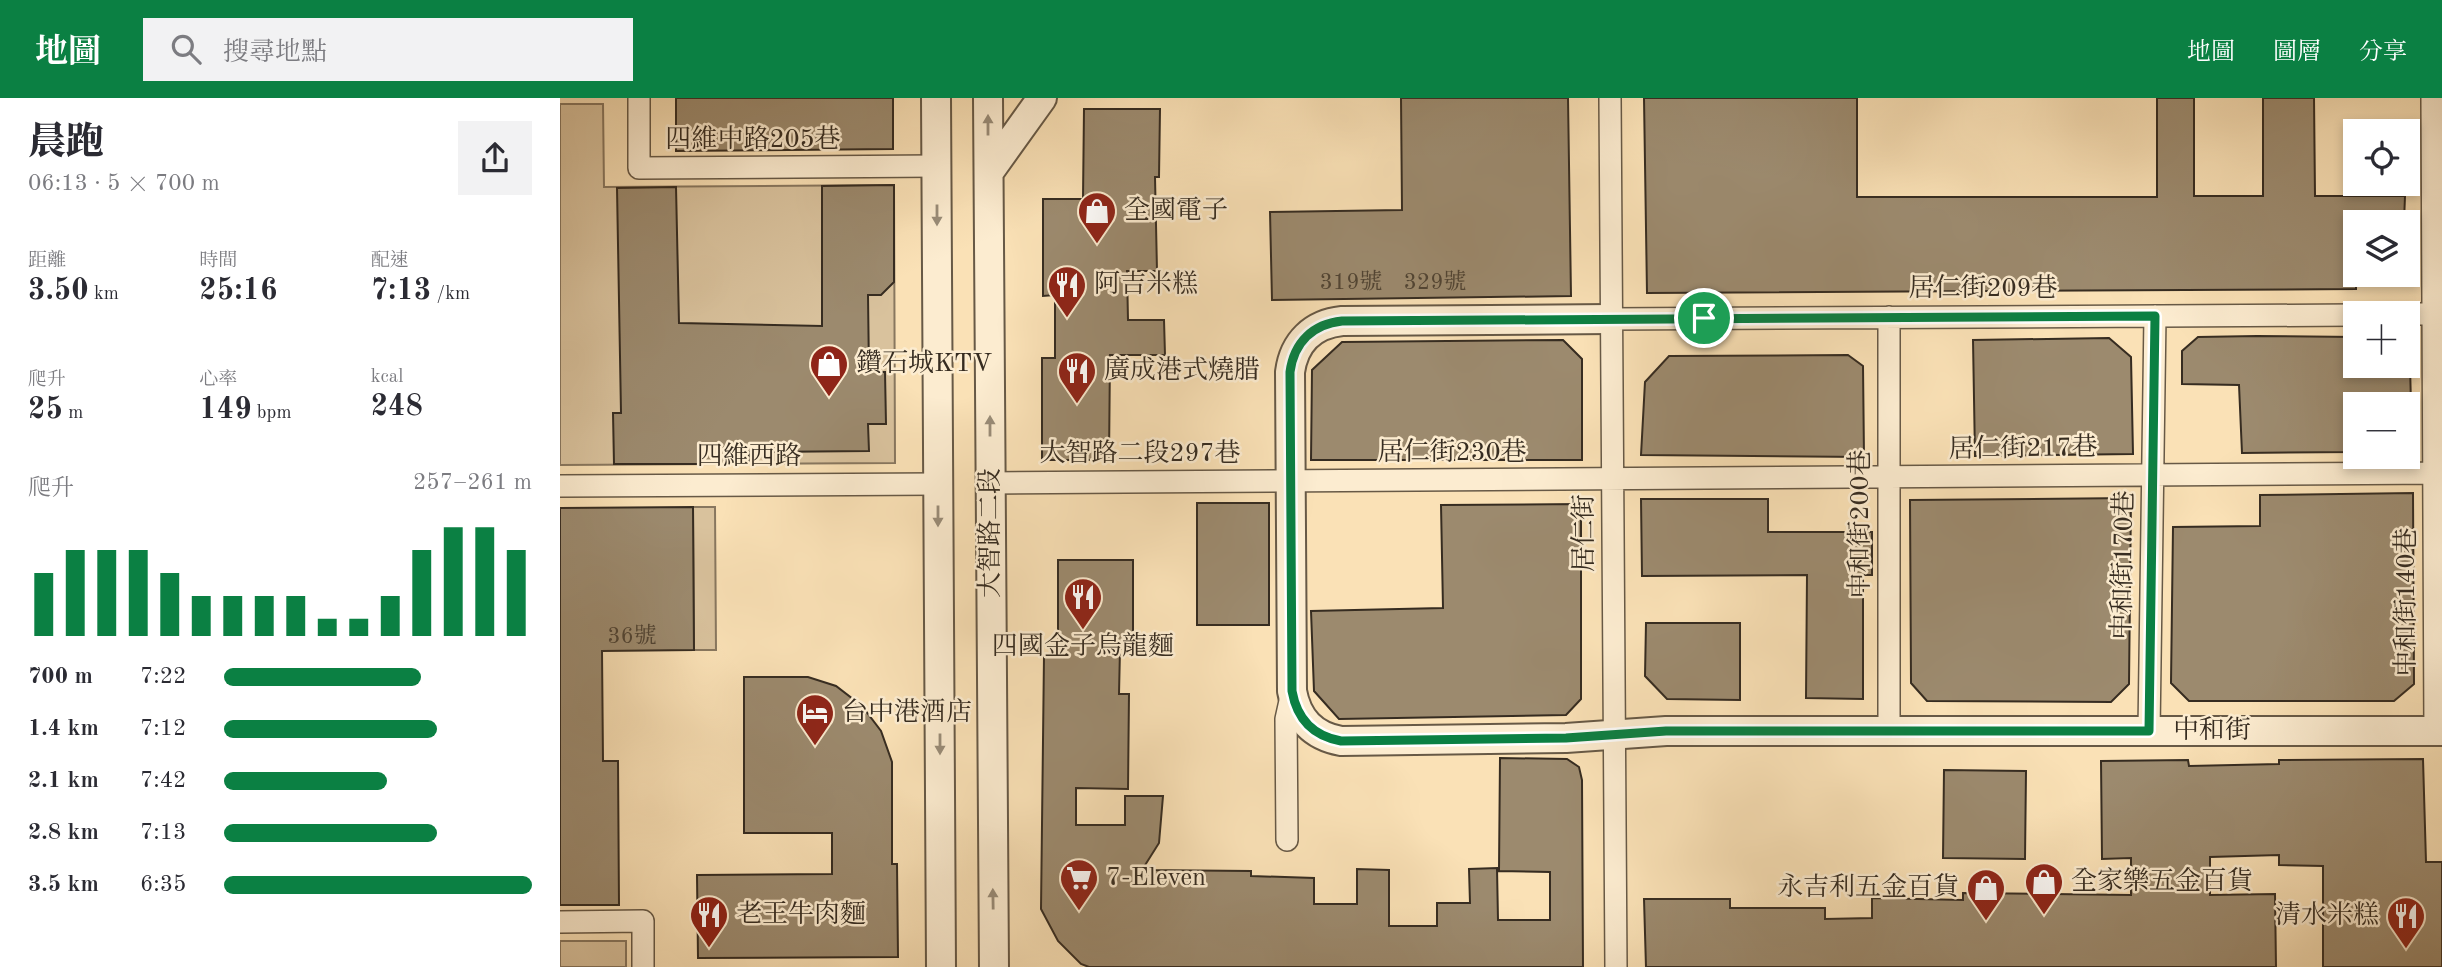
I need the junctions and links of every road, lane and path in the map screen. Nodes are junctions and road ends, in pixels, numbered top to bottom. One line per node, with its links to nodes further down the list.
1 (639, 98): 7 (street, 四維中路205巷)
2 (936, 98): 7 (street, 大智路二段)
3 (988, 98): 8 (street, 大智路二段, one-way to 3)
4 (1042, 98): 8 (street)
5 (1610, 98): 14 (street, 居仁街)
6 (2431, 98): 11 (street, 中和街140巷)
7 (937, 166): 21 (street, 大智路二段, one-way to 21)
8 (989, 172): 20 (street, 大智路二段, one-way to 8)
9 (2343, 314): 12 (street, 居仁街209巷)
10 (2420, 314): 11 (street)
11 (2433, 314): 15 (street, 中和街140巷)
12 (2155, 316): 13 (street, 居仁街209巷); 16 (street, 中和街170巷)
13 (1889, 317): 14 (street, 居仁街209巷); 17 (street, 中和街200巷)
14 (1611, 319): 18 (street, 居仁街); 19 (street, 中和街)
15 (2438, 473): 16 (street, 居仁街217巷); 26 (street, 中和街140巷)
16 (2153, 475): 17 (street, 居仁街217巷); 25 (street, 中和街170巷)
17 (1889, 478): 18 (street, 居仁街217巷); 24 (street, 中和街200巷)
18 (1613, 480): 19 (street, 居仁街230巷); 27 (street, 居仁街)
19 (1291, 482): 20 (street, 大智路二段297巷); 23 (street, 中和街)
20 (990, 483): 32 (street, 大智路二段, one-way to 20)
21 (938, 484): 22 (street, 四維西路); 31 (street, 大智路二段, one-way to 31)
22 (560, 486)
23 (1292, 691): 27 (street, 中和街); 28 (street)
24 (1889, 731): 25 (street, 中和街); 27 (street, 中和街)
25 (2149, 731): 26 (street, 中和街)
26 (2439, 731)
27 (1614, 734): 33 (street, 居仁街)
28 (1287, 840)
29 (560, 922): 30 (street)
30 (643, 967)
31 (941, 967)
32 (994, 967)
33 (1616, 967)

